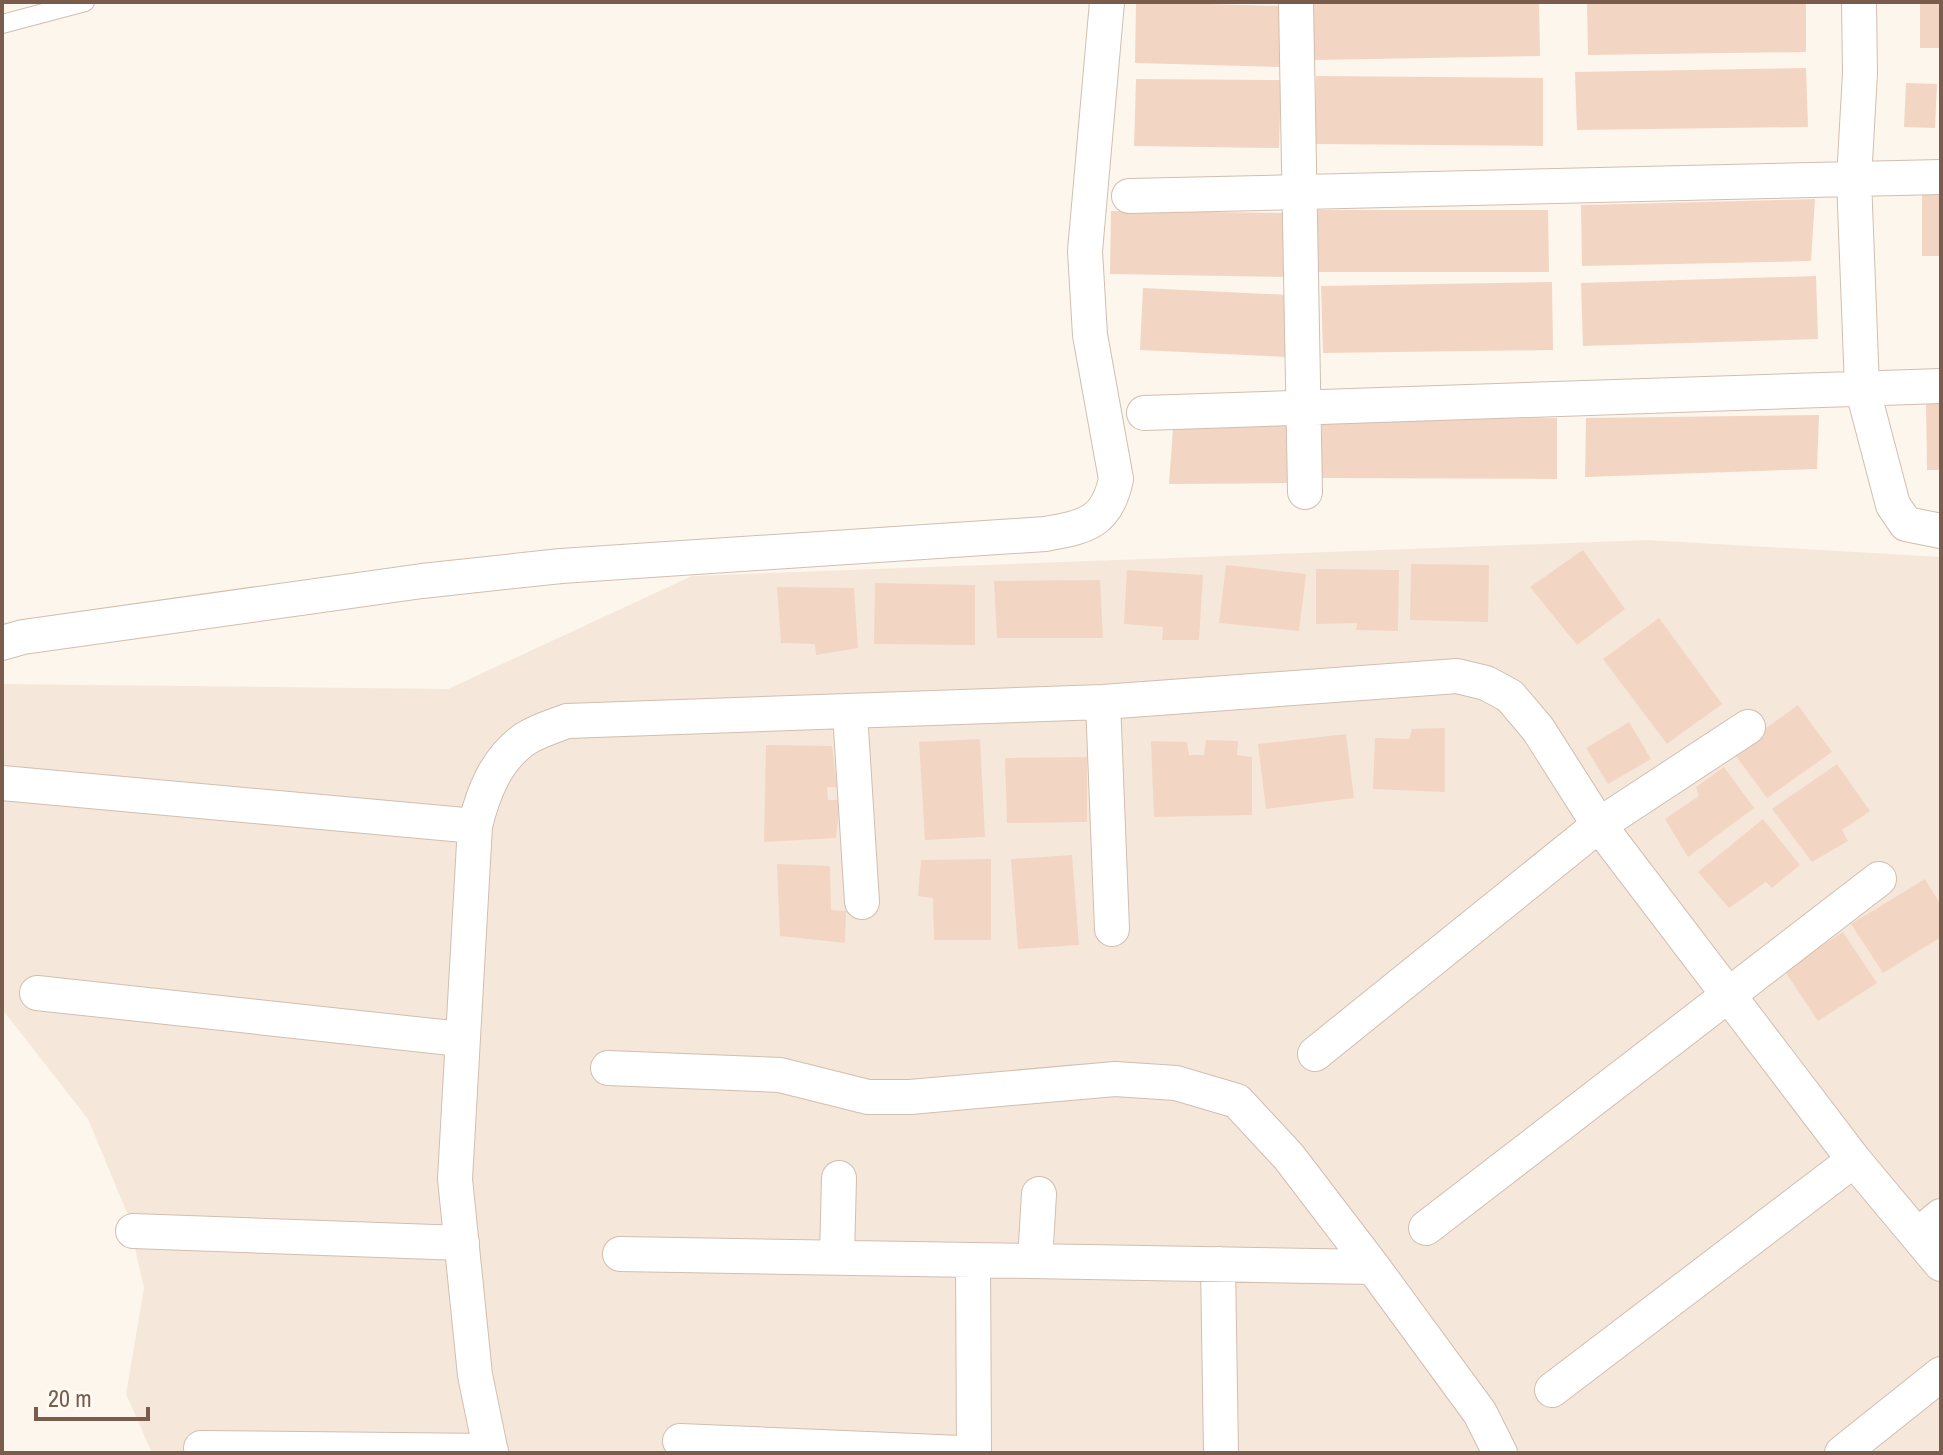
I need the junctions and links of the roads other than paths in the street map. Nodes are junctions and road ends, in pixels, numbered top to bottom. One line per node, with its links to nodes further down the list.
1 (85, 2): 5 (lane)
2 (1107, 2): 16 (street)
3 (1296, 2): 8 (street)
4 (1859, 2): 7 (street)
5 (2, 24)
6 (1941, 177): 7 (street)
7 (1854, 179): 8 (street); 11 (street)
8 (1297, 194): 9 (street); 12 (street)
9 (1129, 196)
10 (1941, 386): 11 (street)
11 (1862, 387): 12 (street); 15 (street)
12 (1306, 410): 13 (street); 14 (street)
13 (1144, 413)
14 (1305, 492)
15 (1941, 531)
16 (2, 643)
17 (1103, 702): 18 (street); 21 (street); 25 (street)
18 (850, 713): 22 (street); 24 (street)
19 (1748, 727): 21 (street)
20 (2, 783): 22 (street)
21 (1599, 825): 26 (street); 29 (street)
22 (475, 826): 28 (street)
23 (1879, 879): 26 (street)
24 (862, 902)
25 (1112, 929)
26 (1729, 992): 31 (street); 35 (street)
27 (37, 993): 28 (street)
28 (461, 1039): 37 (street)
29 (1315, 1054)
30 (608, 1068): 44 (street)
31 (1854, 1160): 34 (street); 46 (street)
32 (839, 1178): 39 (street)
33 (1039, 1194): 41 (street)
34 (1929, 1226): 43 (street)
35 (1426, 1228)
36 (133, 1231): 37 (street)
37 (462, 1243): 49 (street)
38 (620, 1254): 39 (street)
39 (837, 1257): 40 (street)
40 (973, 1260): 41 (street); 51 (street)
41 (1035, 1261): 42 (street)
42 (1218, 1264): 44 (street); 52 (street)
43 (1941, 1264)
44 (1373, 1267): 53 (street)
45 (1941, 1374): 54 (street)
46 (1552, 1390)
47 (680, 1441): 50 (street)
48 (201, 1448): 49 (street)
49 (491, 1452)
50 (961, 1453)
51 (974, 1453)
52 (1221, 1453)
53 (1500, 1453)
54 (1842, 1453)

